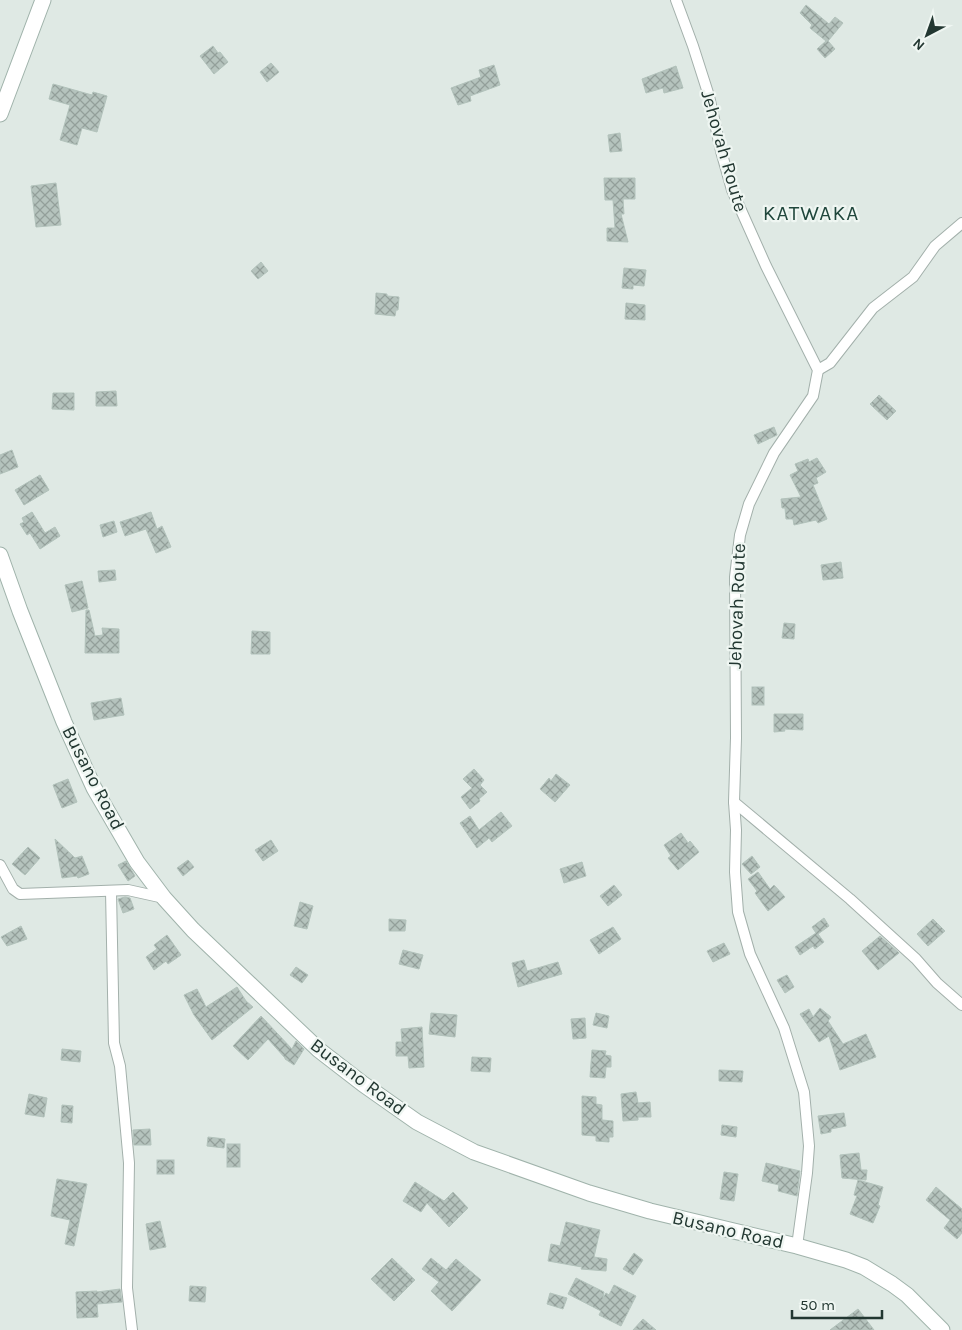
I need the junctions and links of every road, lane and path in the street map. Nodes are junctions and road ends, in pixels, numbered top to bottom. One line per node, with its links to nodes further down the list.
1 (43, 0): 3 (street)
2 (676, 0): 5 (street, Jehovah Route)
3 (0, 114)
4 (962, 223): 5 (street)
5 (818, 370): 7 (street, Jehovah Route)
6 (0, 555): 10 (street, Busano Road)
7 (734, 802): 11 (street); 12 (street, Jehovah Route)
8 (0, 865): 9 (street)
9 (111, 891): 10 (street); 13 (street)
10 (164, 898): 12 (street, Busano Road)
11 (962, 1005)
12 (797, 1246): 14 (street, Busano Road)
13 (132, 1330)
14 (942, 1330)

